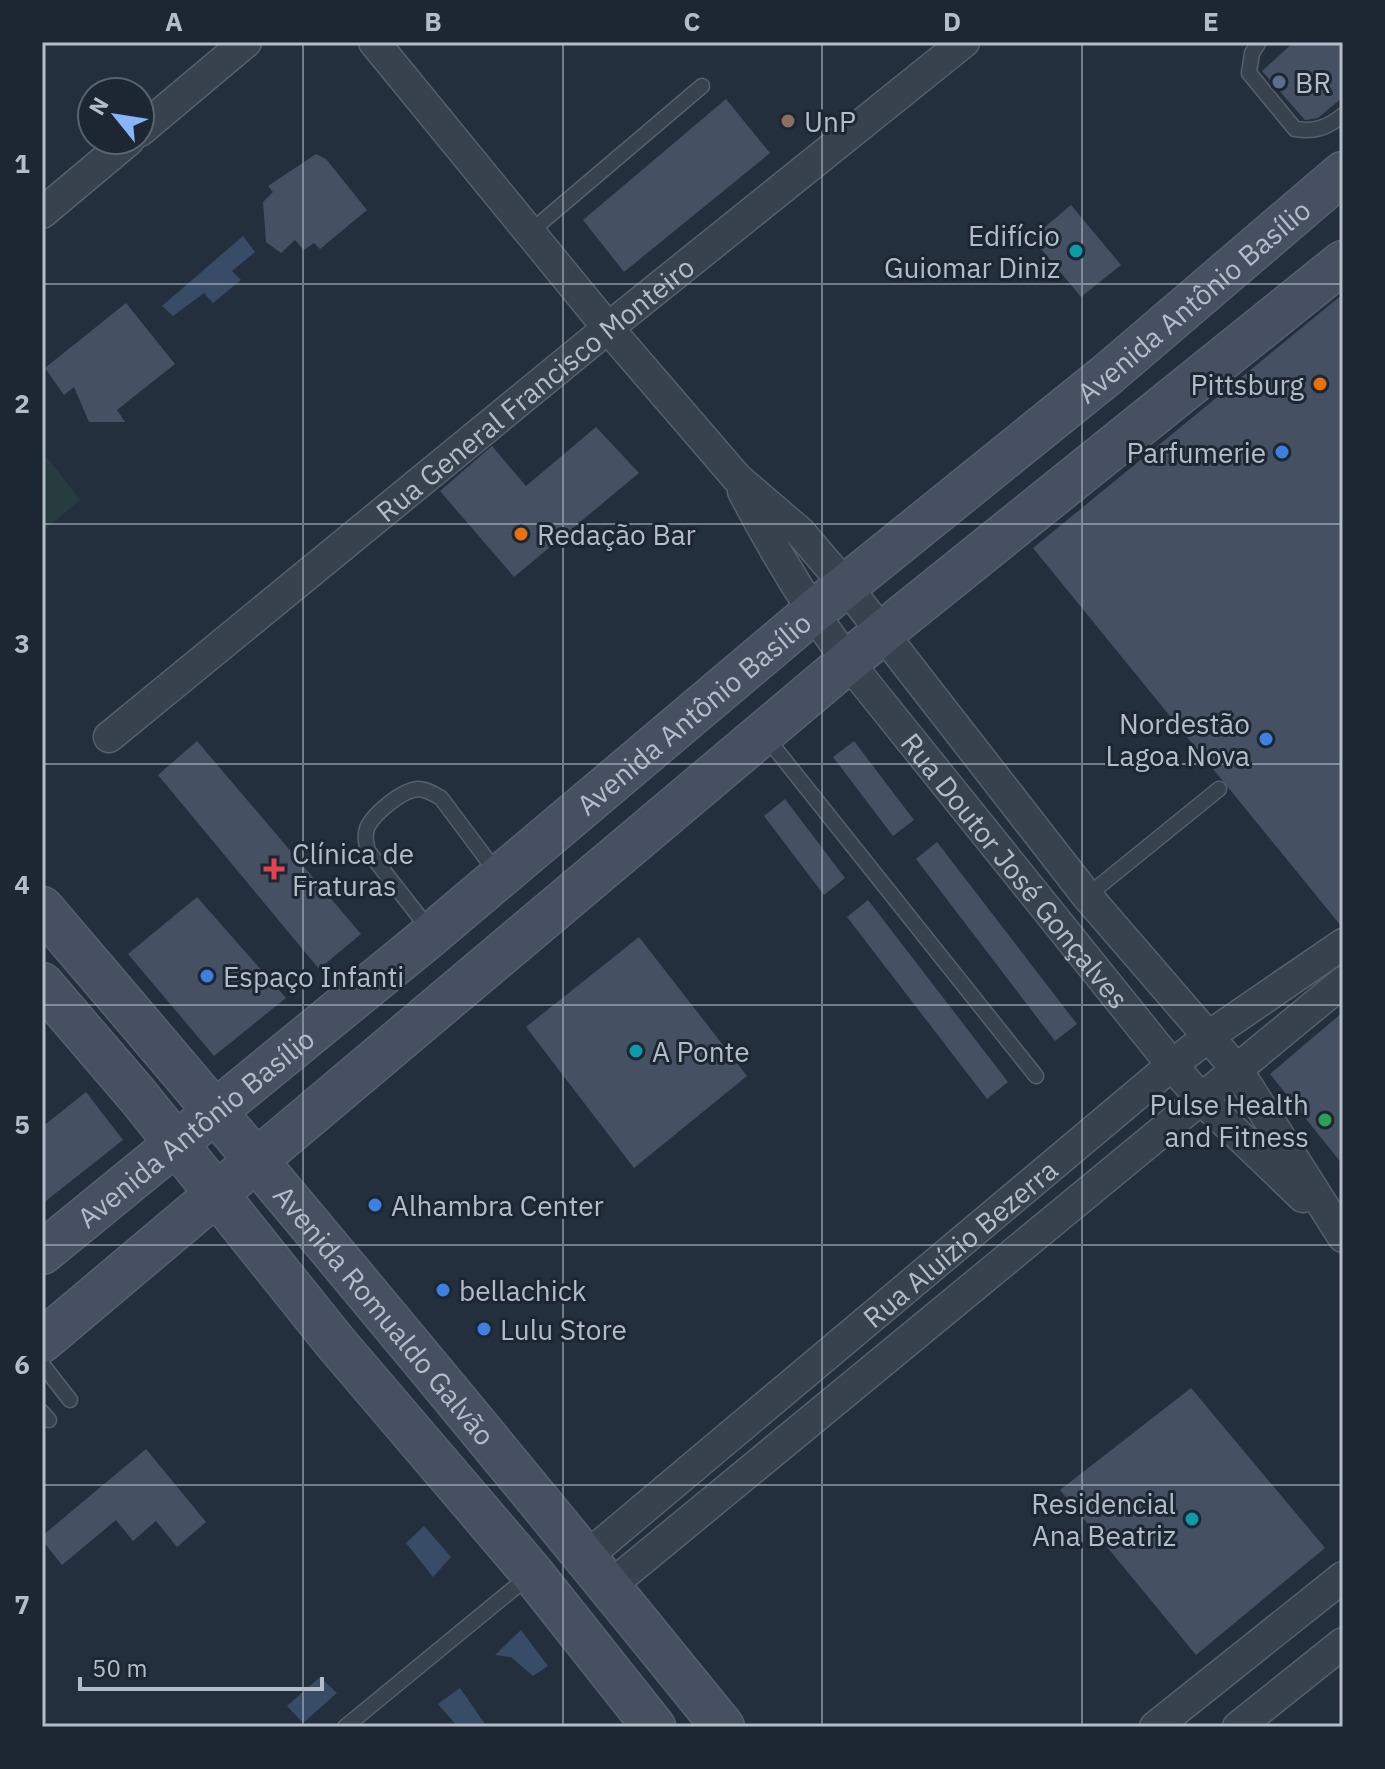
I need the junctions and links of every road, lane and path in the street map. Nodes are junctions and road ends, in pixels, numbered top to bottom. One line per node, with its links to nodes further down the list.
1 (246, 42): 7 (street)
2 (374, 42): 11 (street, Rua Doutor José Gonçalves)
3 (964, 42): 13 (street, Rua General Francisco Monteiro)
4 (1259, 42): 6 (lane)
5 (702, 86): 11 (lane)
6 (1343, 115)
7 (156, 118)
8 (110, 156): 10 (street)
9 (1343, 173): 14 (main road, Avenida Antônio Basílio)
10 (42, 213)
11 (530, 232): 13 (street, Rua Doutor José Gonçalves)
12 (1343, 262): 16 (main road)
13 (608, 328): 15 (street, Rua Doutor José Gonçalves); 22 (street, Rua General Francisco Monteiro)
14 (1108, 374): 16 (main road); 17 (main road, Avenida Antônio Basílio)
15 (737, 478): 17 (street, Rua Doutor José Gonçalves); 18 (street, Rua Doutor José Gonçalves)
16 (1057, 491): 19 (main road)
17 (846, 586): 18 (main road, Avenida Antônio Basílio); 19 (street, Rua Doutor José Gonçalves)
18 (812, 613): 20 (street, Rua Doutor José Gonçalves); 24 (main road, Avenida Antônio Basílio)
19 (882, 633): 20 (main road); 25 (street, Rua Doutor José Gonçalves)
20 (848, 662): 21 (main road); 31 (street, Rua Doutor José Gonçalves)
21 (763, 734): 29 (main road); 37 (lane)
22 (109, 737)
23 (1219, 789): 25 (lane)
24 (500, 876): 27 (main road, Avenida Antônio Basílio); 27 (lane)
25 (1087, 896): 30 (street, Rua Doutor José Gonçalves)
26 (42, 908): 39 (main road, Avenida Romualdo Galvão)
27 (429, 936): 29 (main road); 39 (main road, Avenida Antônio Basílio)
28 (1343, 944): 34 (street, Rua Aluízio Bezerra)
29 (511, 946): 41 (main road)
30 (1134, 950): 31 (street); 34 (street, Rua Doutor José Gonçalves)
31 (1101, 977): 35 (street, Rua Doutor José Gonçalves)
32 (1343, 982): 36 (street, Rua Aluízio Bezerra)
33 (44, 992): 40 (main road, Avenida Romualdo Galvão)
34 (1209, 1036): 35 (street, Rua Aluízio Bezerra); 36 (street, Rua Doutor José Gonçalves)
35 (1172, 1065): 38 (street, Rua Doutor José Gonçalves); 48 (street, Rua Aluízio Bezerra)
36 (1238, 1071): 38 (street, Rua Aluízio Bezerra); 43 (street, Rua Doutor José Gonçalves)
37 (1036, 1076)
38 (1202, 1100): 43 (street, Rua Doutor José Gonçalves); 48 (street, Rua Aluízio Bezerra)
39 (216, 1111): 40 (main road, Avenida Antônio Basílio); 41 (main road, Avenida Romualdo Galvão)
40 (175, 1143): 42 (main road, Avenida Romualdo Galvão); 44 (main road, Avenida Antônio Basílio)
41 (258, 1161): 42 (main road); 48 (main road, Avenida Romualdo Galvão)
42 (216, 1196): 45 (main road); 49 (main road, Avenida Romualdo Galvão)
43 (1340, 1233)
44 (42, 1253)
45 (42, 1341)
46 (42, 1364): 47 (lane)
47 (70, 1400)
48 (598, 1572): 54 (main road, Avenida Romualdo Galvão)
49 (532, 1573): 52 (lane); 53 (main road, Avenida Romualdo Galvão)
50 (1343, 1577): 55 (street)
51 (1343, 1643): 56 (street)
52 (345, 1727)
53 (654, 1727)
54 (723, 1727)
55 (1155, 1727)
56 (1238, 1727)

